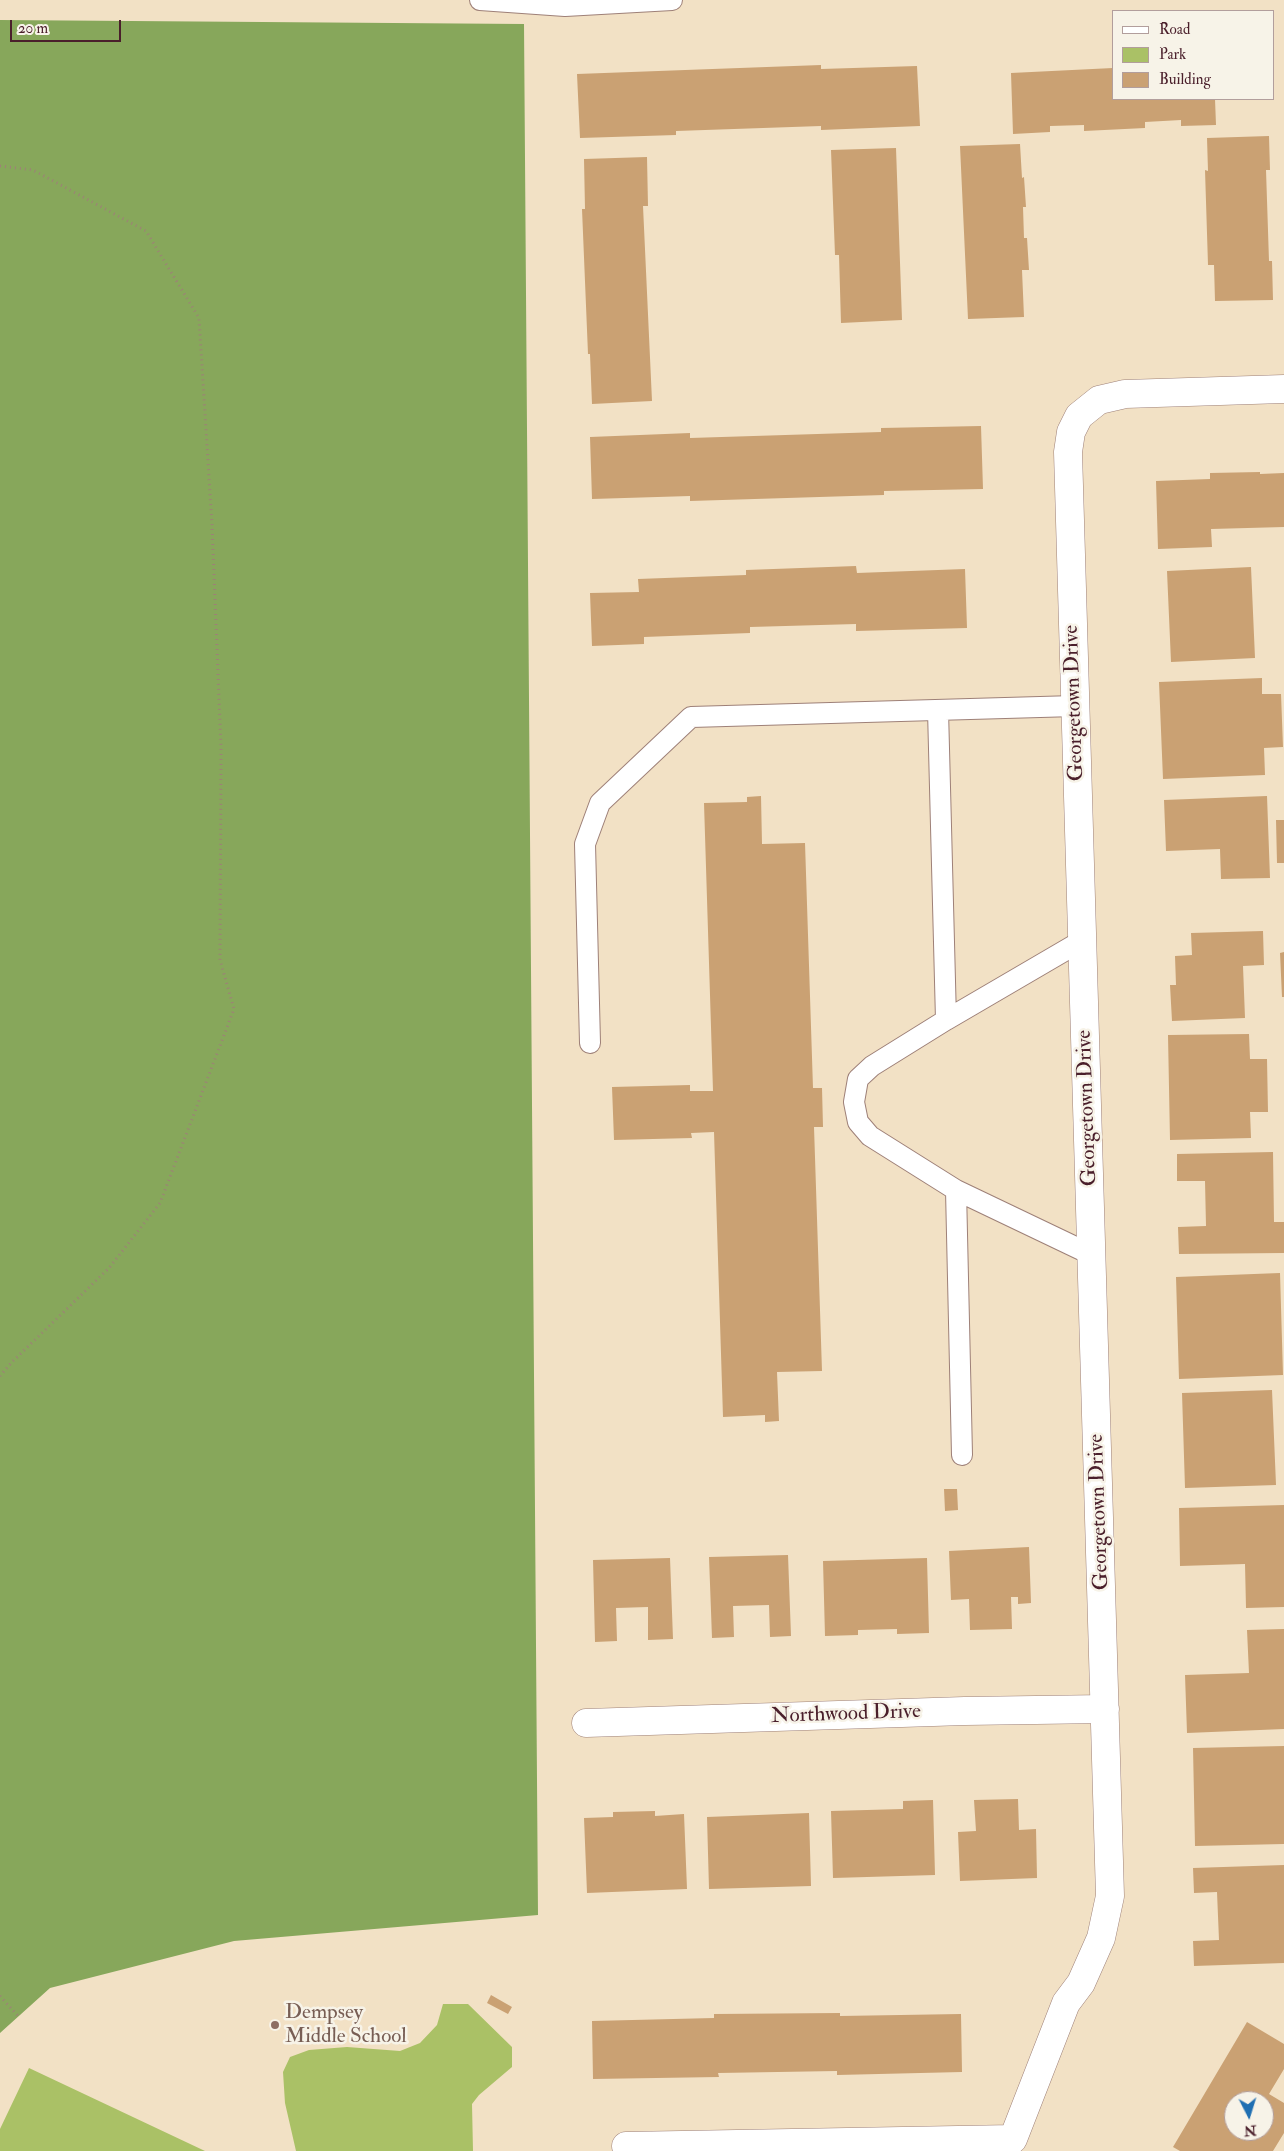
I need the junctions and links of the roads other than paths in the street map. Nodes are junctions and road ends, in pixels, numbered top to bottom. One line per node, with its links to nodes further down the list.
1 (480, 0): 2 (lane)
2 (672, 0)
3 (1284, 389): 4 (street, Georgetown Drive)
4 (1075, 706): 5 (lane); 6 (street, Georgetown Drive)
5 (938, 710): 7 (lane); 8 (lane)
6 (1083, 940): 7 (lane); 10 (street, Georgetown Drive)
7 (946, 1020): 9 (lane)
8 (590, 1043)
9 (956, 1190): 10 (lane); 11 (lane)
10 (1092, 1254): 12 (street, Georgetown Drive)
11 (962, 1455)
12 (1106, 1709): 13 (street, Northwood Drive); 14 (street, Georgetown Drive)
13 (586, 1723)
14 (626, 2146)

